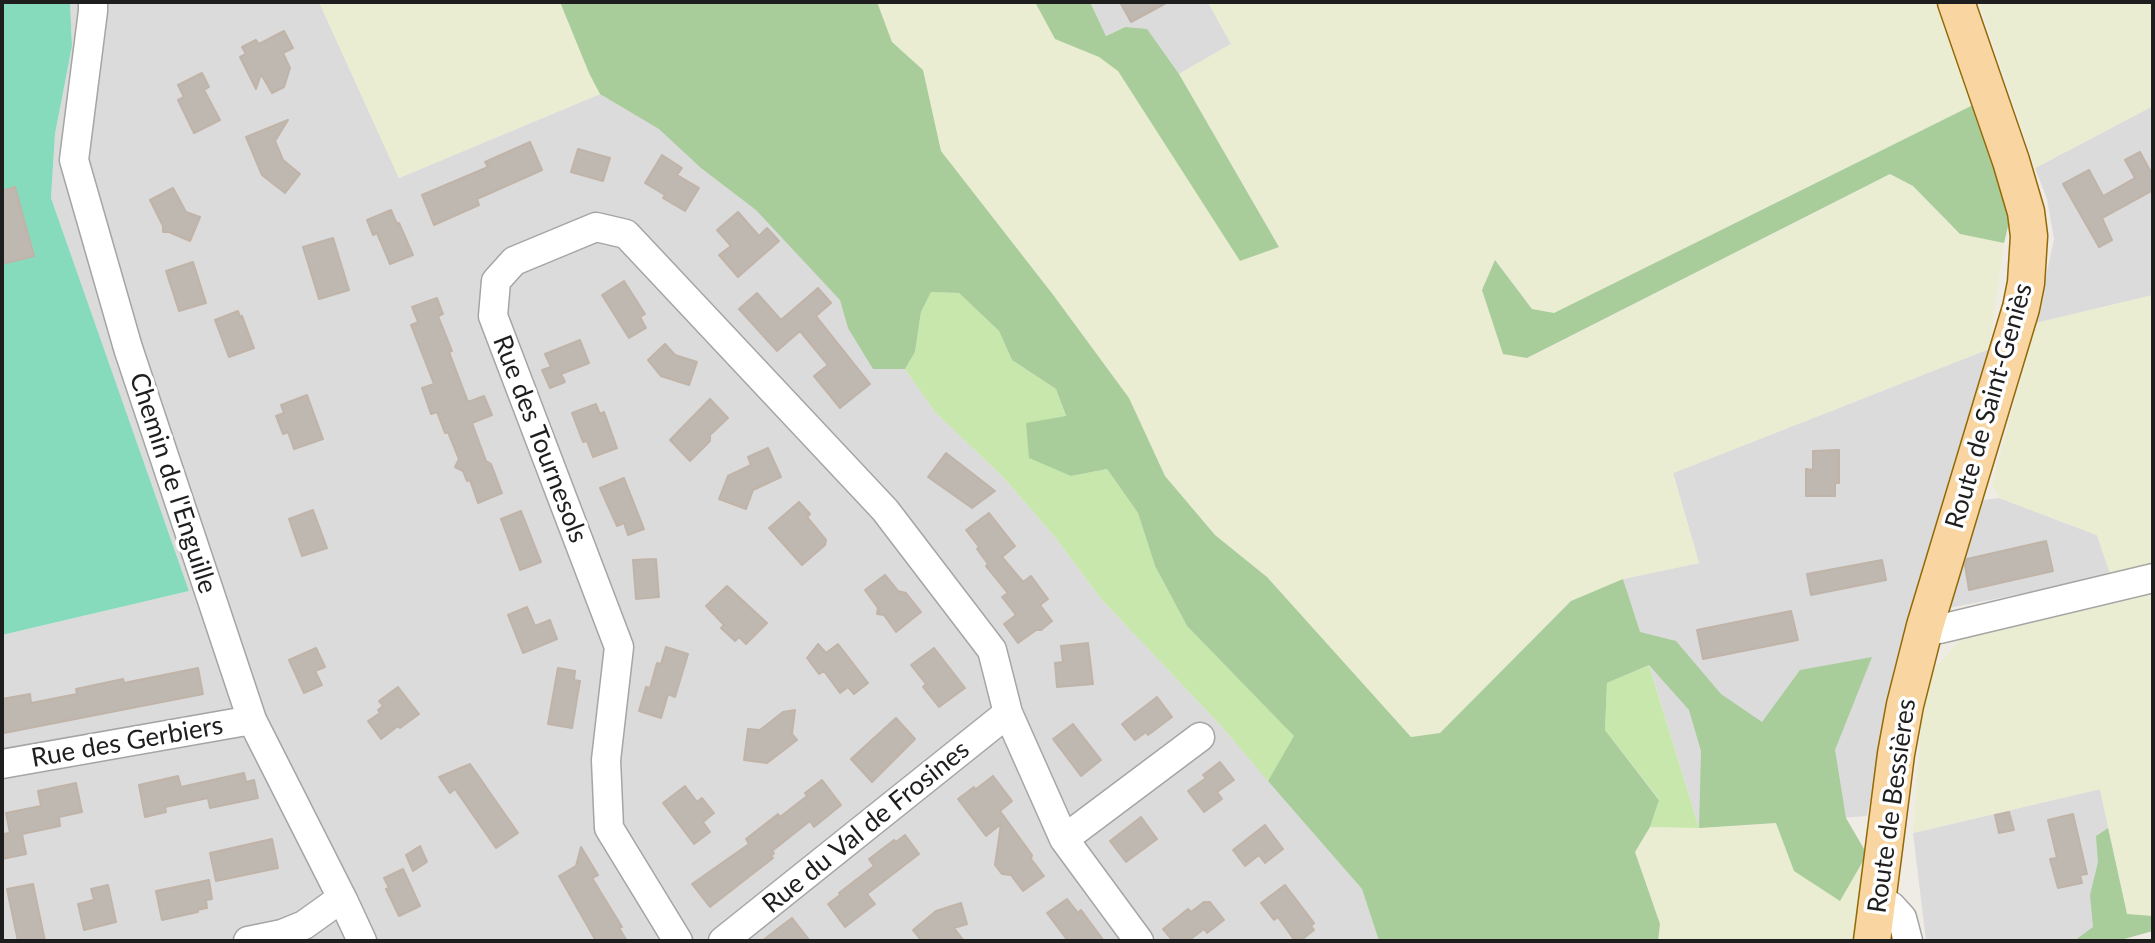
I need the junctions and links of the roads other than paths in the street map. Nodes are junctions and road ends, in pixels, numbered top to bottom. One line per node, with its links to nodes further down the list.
1 (93, 2): 6 (street, Chemin de l'Enguille)
2 (1956, 2): 4 (main road, Route de Saint-Geniès)
3 (2153, 578): 4 (street)
4 (1925, 626): 11 (main road, Route de Bessières)
5 (1008, 713): 9 (street, Rue des Tournesols); 14 (street, Rue des Tournesols); 15 (street, Rue du Val de Frosines)
6 (252, 720): 8 (street, Rue des Gerbiers); 10 (street, Chemin de l'Enguille)
7 (1200, 737): 9 (street)
8 (2, 764)
9 (1064, 839): 16 (street, Rue des Tournesols)
10 (343, 900): 12 (street); 13 (street, Chemin de l'Enguille)
11 (1879, 900): 17 (main road, Route de Bessières); 18 (street)
12 (248, 941)
13 (362, 941)
14 (678, 941)
15 (723, 941)
16 (1139, 941)
17 (1872, 941)
18 (1908, 941)

